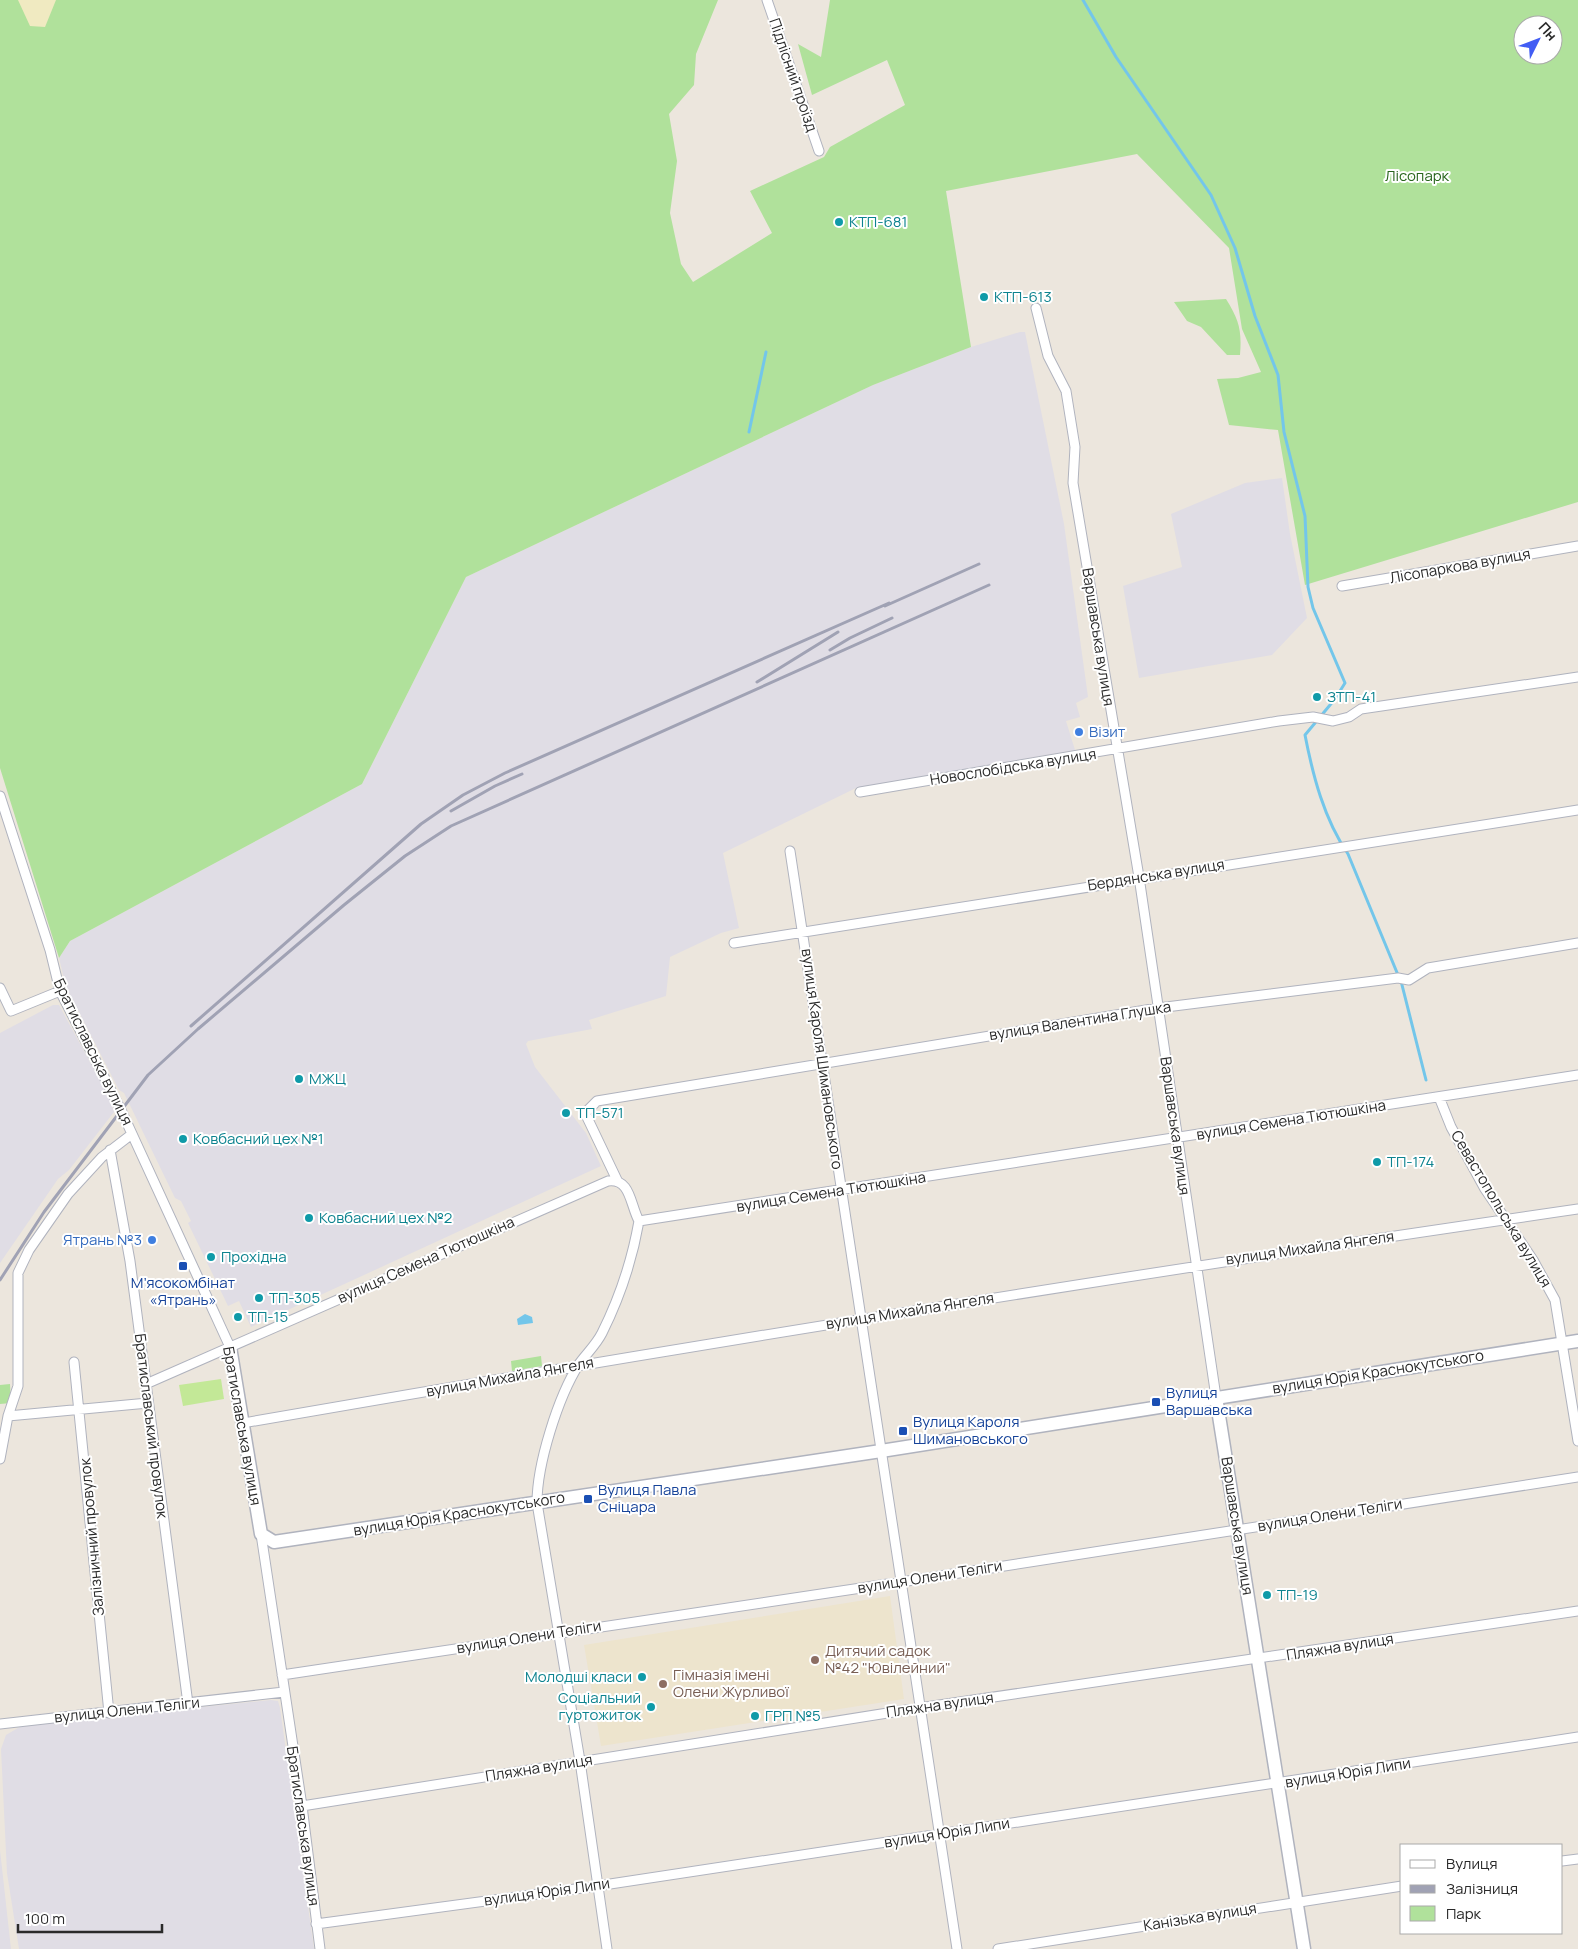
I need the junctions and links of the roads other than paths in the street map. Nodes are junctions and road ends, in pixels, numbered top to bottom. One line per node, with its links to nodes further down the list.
1 (767, 0): 2 (street, Підлісний проїзд)
2 (818, 151)
3 (1036, 308): 7 (street, Варшавська вулиця)
4 (1578, 546): 5 (street, Лісопаркова вулиця)
5 (1342, 586)
6 (1578, 677): 7 (street, Новослобідська вулиця)
7 (1117, 749): 8 (street, Новослобідська вулиця); 12 (street, Варшавська вулиця)
8 (860, 792)
9 (0, 796): 17 (street, Братиславська вулиця)
10 (1578, 810): 12 (street, Бердянська вулиця)
11 (790, 851): 13 (street, вулиця Кароля Шимановського)
12 (1139, 878): 13 (street, Бердянська вулиця); 18 (street, Варшавська вулиця)
13 (803, 932): 14 (street, Бердянська вулиця); 19 (street, вулиця Кароля Шимановського)
14 (734, 943)
15 (1578, 943): 18 (street, вулиця Валентина Глушка)
16 (0, 988): 17 (street)
17 (60, 991): 22 (street, Братиславська вулиця)
18 (1158, 1008): 19 (street, вулиця Валентина Глушка); 23 (street, Варшавська вулиця)
19 (821, 1062): 25 (street, вулиця Валентина Глушка); 26 (street, вулиця Кароля Шимановського)
20 (1578, 1075): 21 (street, вулиця Семена Тютюшкіна)
21 (1439, 1097): 23 (street, вулиця Семена Тютюшкіна); 28 (street, Севастопольська вулиця)
22 (132, 1134): 24 (street); 34 (street, Братиславська вулиця)
23 (1177, 1138): 26 (street, вулиця Семена Тютюшкіна); 30 (street, Варшавська вулиця)
24 (110, 1150): 37 (street, Братиславський провулок); 41 (street)
25 (617, 1180): 29 (street); 34 (street, вулиця Семена Тютюшкіна)
26 (842, 1191): 29 (street, вулиця Семена Тютюшкіна); 31 (street, вулиця Кароля Шимановського)
27 (1578, 1209): 28 (street, вулиця Михайла Янгеля)
28 (1506, 1220): 30 (street, вулиця Михайла Янгеля); 33 (street, Севастопольська вулиця)
29 (640, 1221): 36 (street)
30 (1195, 1265): 31 (street, вулиця Михайла Янгеля); 38 (street, Варшавська вулиця)
31 (860, 1319): 36 (street, вулиця Михайла Янгеля); 44 (street, вулиця Кароля Шимановського)
32 (1578, 1341): 33 (street, вулиця Юрія Краснокутського)
33 (1561, 1344): 38 (street, вулиця Юрія Краснокутського); 43 (street, Севастопольська вулиця)
34 (230, 1347): 37 (street, вулиця Семена Тютюшкіна); 42 (street, Братиславська вулиця)
35 (74, 1362): 40 (street, Залізничний провулок)
36 (579, 1365): 42 (street, вулиця Михайла Янгеля); 47 (street)
37 (146, 1384): 39 (street, Братиславський провулок)
38 (1216, 1398): 44 (street, вулиця Юрія Краснокутського); 48 (street, Варшавська вулиця)
39 (148, 1403): 40 (street); 56 (street, Братиславський провулок)
40 (80, 1410): 41 (street); 58 (street, Залізничний провулок)
41 (8, 1416): 45 (street)
42 (243, 1423): 49 (street, Братиславська вулиця)
43 (1578, 1441)
44 (881, 1451): 47 (street, вулиця Юрія Краснокутського); 50 (street, вулиця Кароля Шимановського)
45 (0, 1459)
46 (1578, 1477): 48 (street, вулиця Олени Теліги)
47 (537, 1503): 49 (street, вулиця Юрія Краснокутського); 52 (street)
48 (1238, 1529): 50 (street, вулиця Олени Теліги); 53 (street, Варшавська вулиця)
49 (261, 1534): 54 (street, Братиславська вулиця)
50 (901, 1582): 52 (street, вулиця Олени Теліги); 57 (street, вулиця Кароля Шимановського)
51 (1578, 1611): 53 (street, Пляжна вулиця)
52 (559, 1633): 54 (street, вулиця Олени Теліги); 61 (street)
53 (1259, 1659): 57 (street, Пляжна вулиця); 62 (street, Варшавська вулиця)
54 (282, 1675): 55 (street, Братиславська вулиця)
55 (284, 1692): 56 (street, вулиця Олени Теліги); 63 (street, Братиславська вулиця)
56 (188, 1704): 58 (street, вулиця Олени Теліги)
57 (919, 1708): 61 (street, Пляжна вулиця); 64 (street, вулиця Кароля Шимановського)
58 (109, 1713): 59 (street, вулиця Олени Теліги)
59 (0, 1724)
60 (1578, 1738): 62 (street, вулиця Юрія Липи)
61 (580, 1762): 63 (street, Пляжна вулиця); 67 (street)
62 (1278, 1783): 64 (street, вулиця Юрія Липи); 69 (street, Варшавська вулиця)
63 (302, 1806): 70 (street, Братиславська вулиця)
64 (939, 1834): 67 (street, вулиця Юрія Липи); 73 (street, вулиця Кароля Шимановського)
65 (1578, 1859): 66 (street)
66 (1563, 1862)
67 (598, 1886): 70 (street, вулиця Юрія Липи); 72 (street)
68 (1400, 1886): 69 (street, Канізька вулиця)
69 (1297, 1902): 74 (street, Канізька вулиця); 75 (street, Варшавська вулиця)
70 (316, 1924): 71 (street, Братиславська вулиця)
71 (320, 1949)
72 (607, 1949)
73 (957, 1949)
74 (998, 1949)
75 (1304, 1949)

